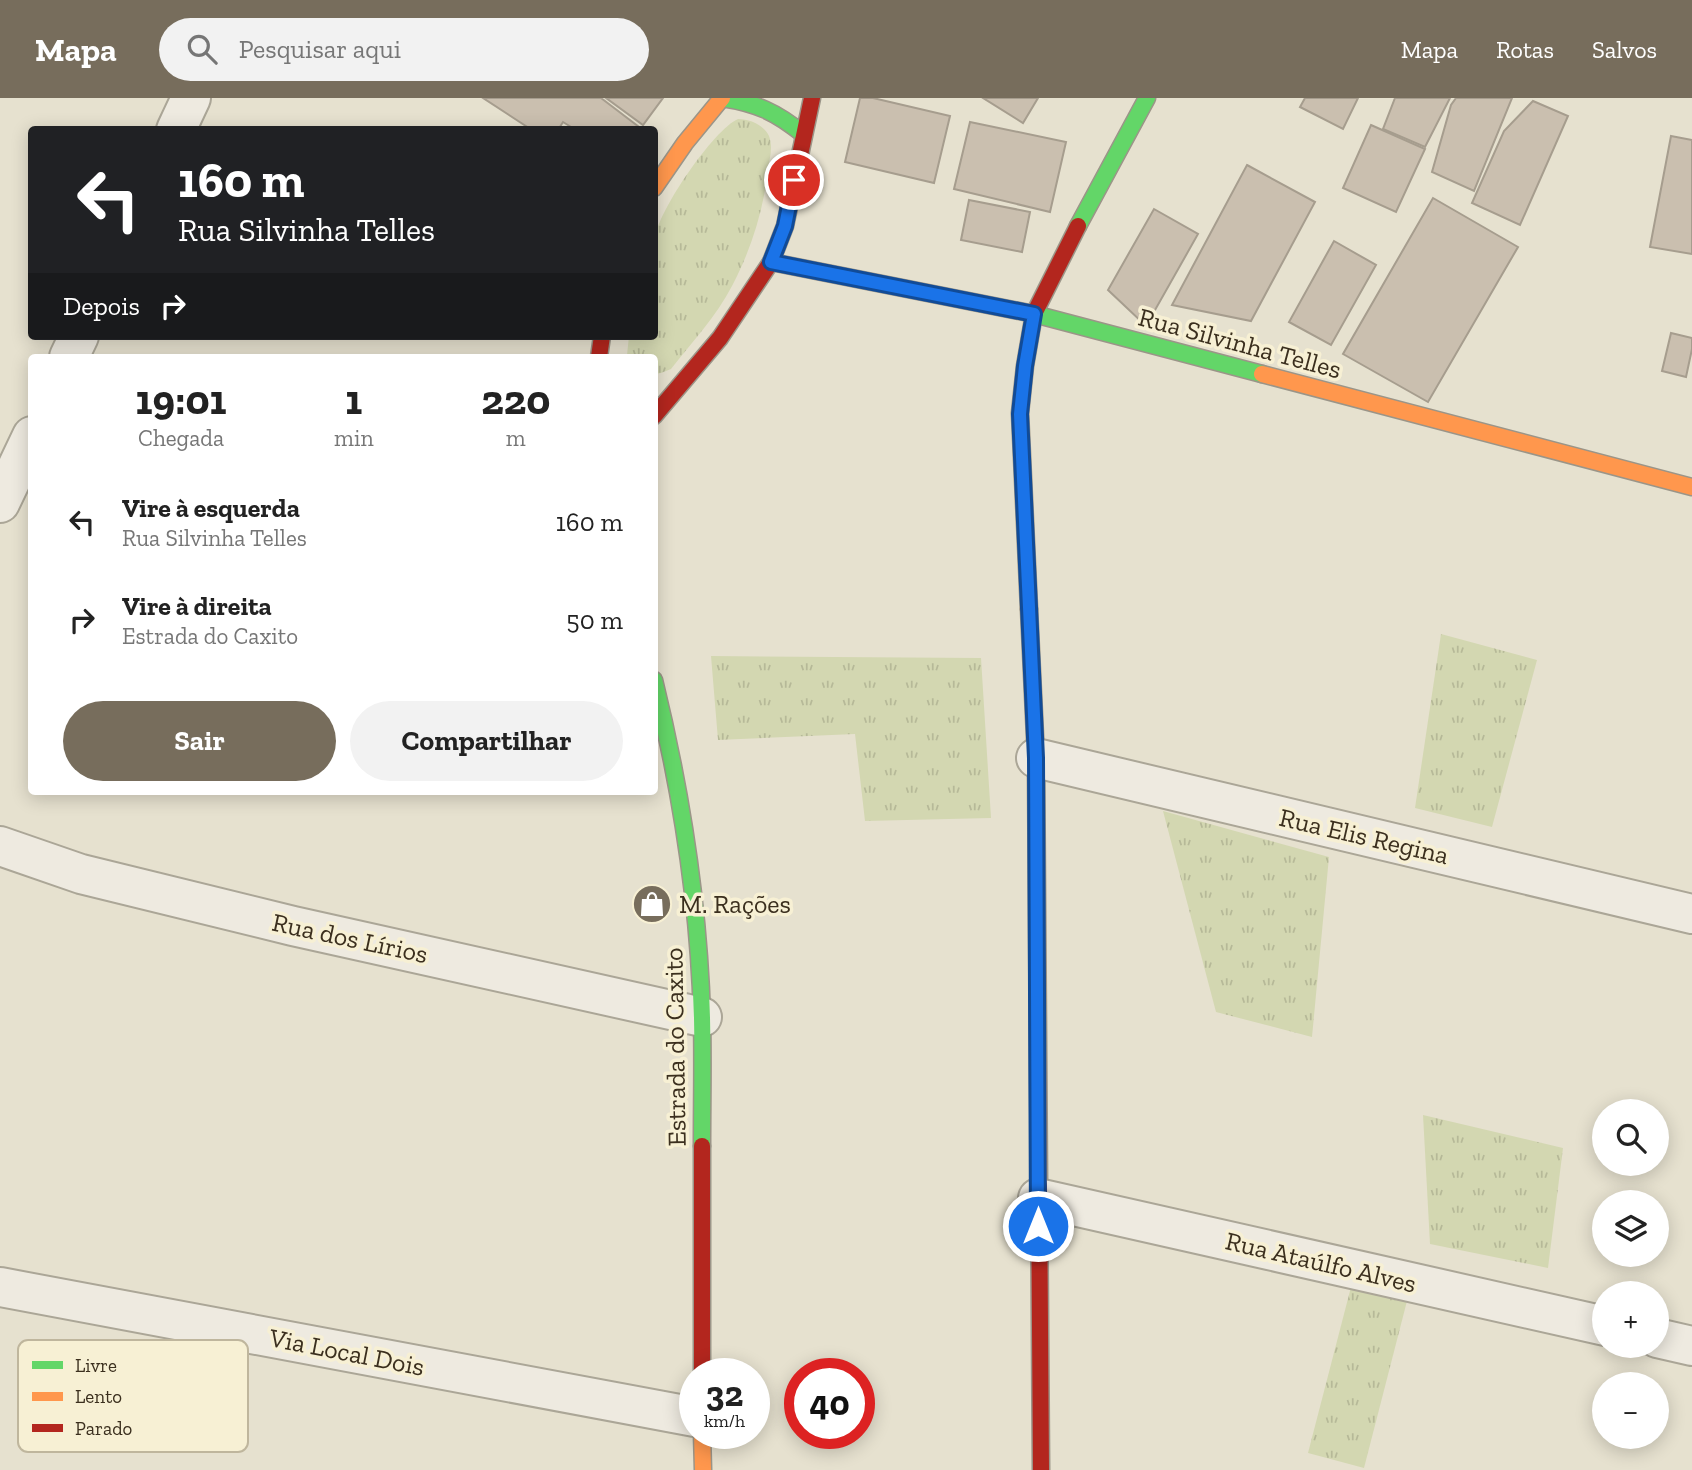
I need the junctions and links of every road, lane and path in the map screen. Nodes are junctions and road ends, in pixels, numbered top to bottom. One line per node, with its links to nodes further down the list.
1 (191, 98): 5 (street)
2 (722, 98): 6 (street); 7 (street)
3 (812, 98): 6 (street)
4 (1147, 98): 9 (street)
5 (178, 126)
6 (803, 134): 8 (street)
7 (658, 182)
8 (771, 262): 9 (street, Rua Silvinha Telles); 11 (street)
9 (1034, 314): 14 (street, Rua Silvinha Telles); 17 (street)
10 (658, 393): 11 (street)
11 (674, 393): 12 (street)
12 (658, 411)
13 (28, 444): 15 (street)
14 (1692, 486)
15 (0, 503)
16 (658, 697): 20 (street, Estrada do Caxito)
17 (1036, 758): 19 (street, Rua Elis Regina); 21 (street)
18 (0, 846): 20 (street, Rua dos Lírios)
19 (1692, 914)
20 (702, 1017): 26 (street, Estrada do Caxito)
21 (1038, 1198): 23 (street, Rua Ataúlfo Alves); 30 (street)
22 (0, 1287): 27 (street, Via Local Dois)
23 (1592, 1323)
24 (1669, 1341): 25 (street)
25 (1692, 1346)
26 (702, 1358)
27 (679, 1414)
28 (702, 1449): 29 (street)
29 (703, 1470)
30 (1041, 1470)

